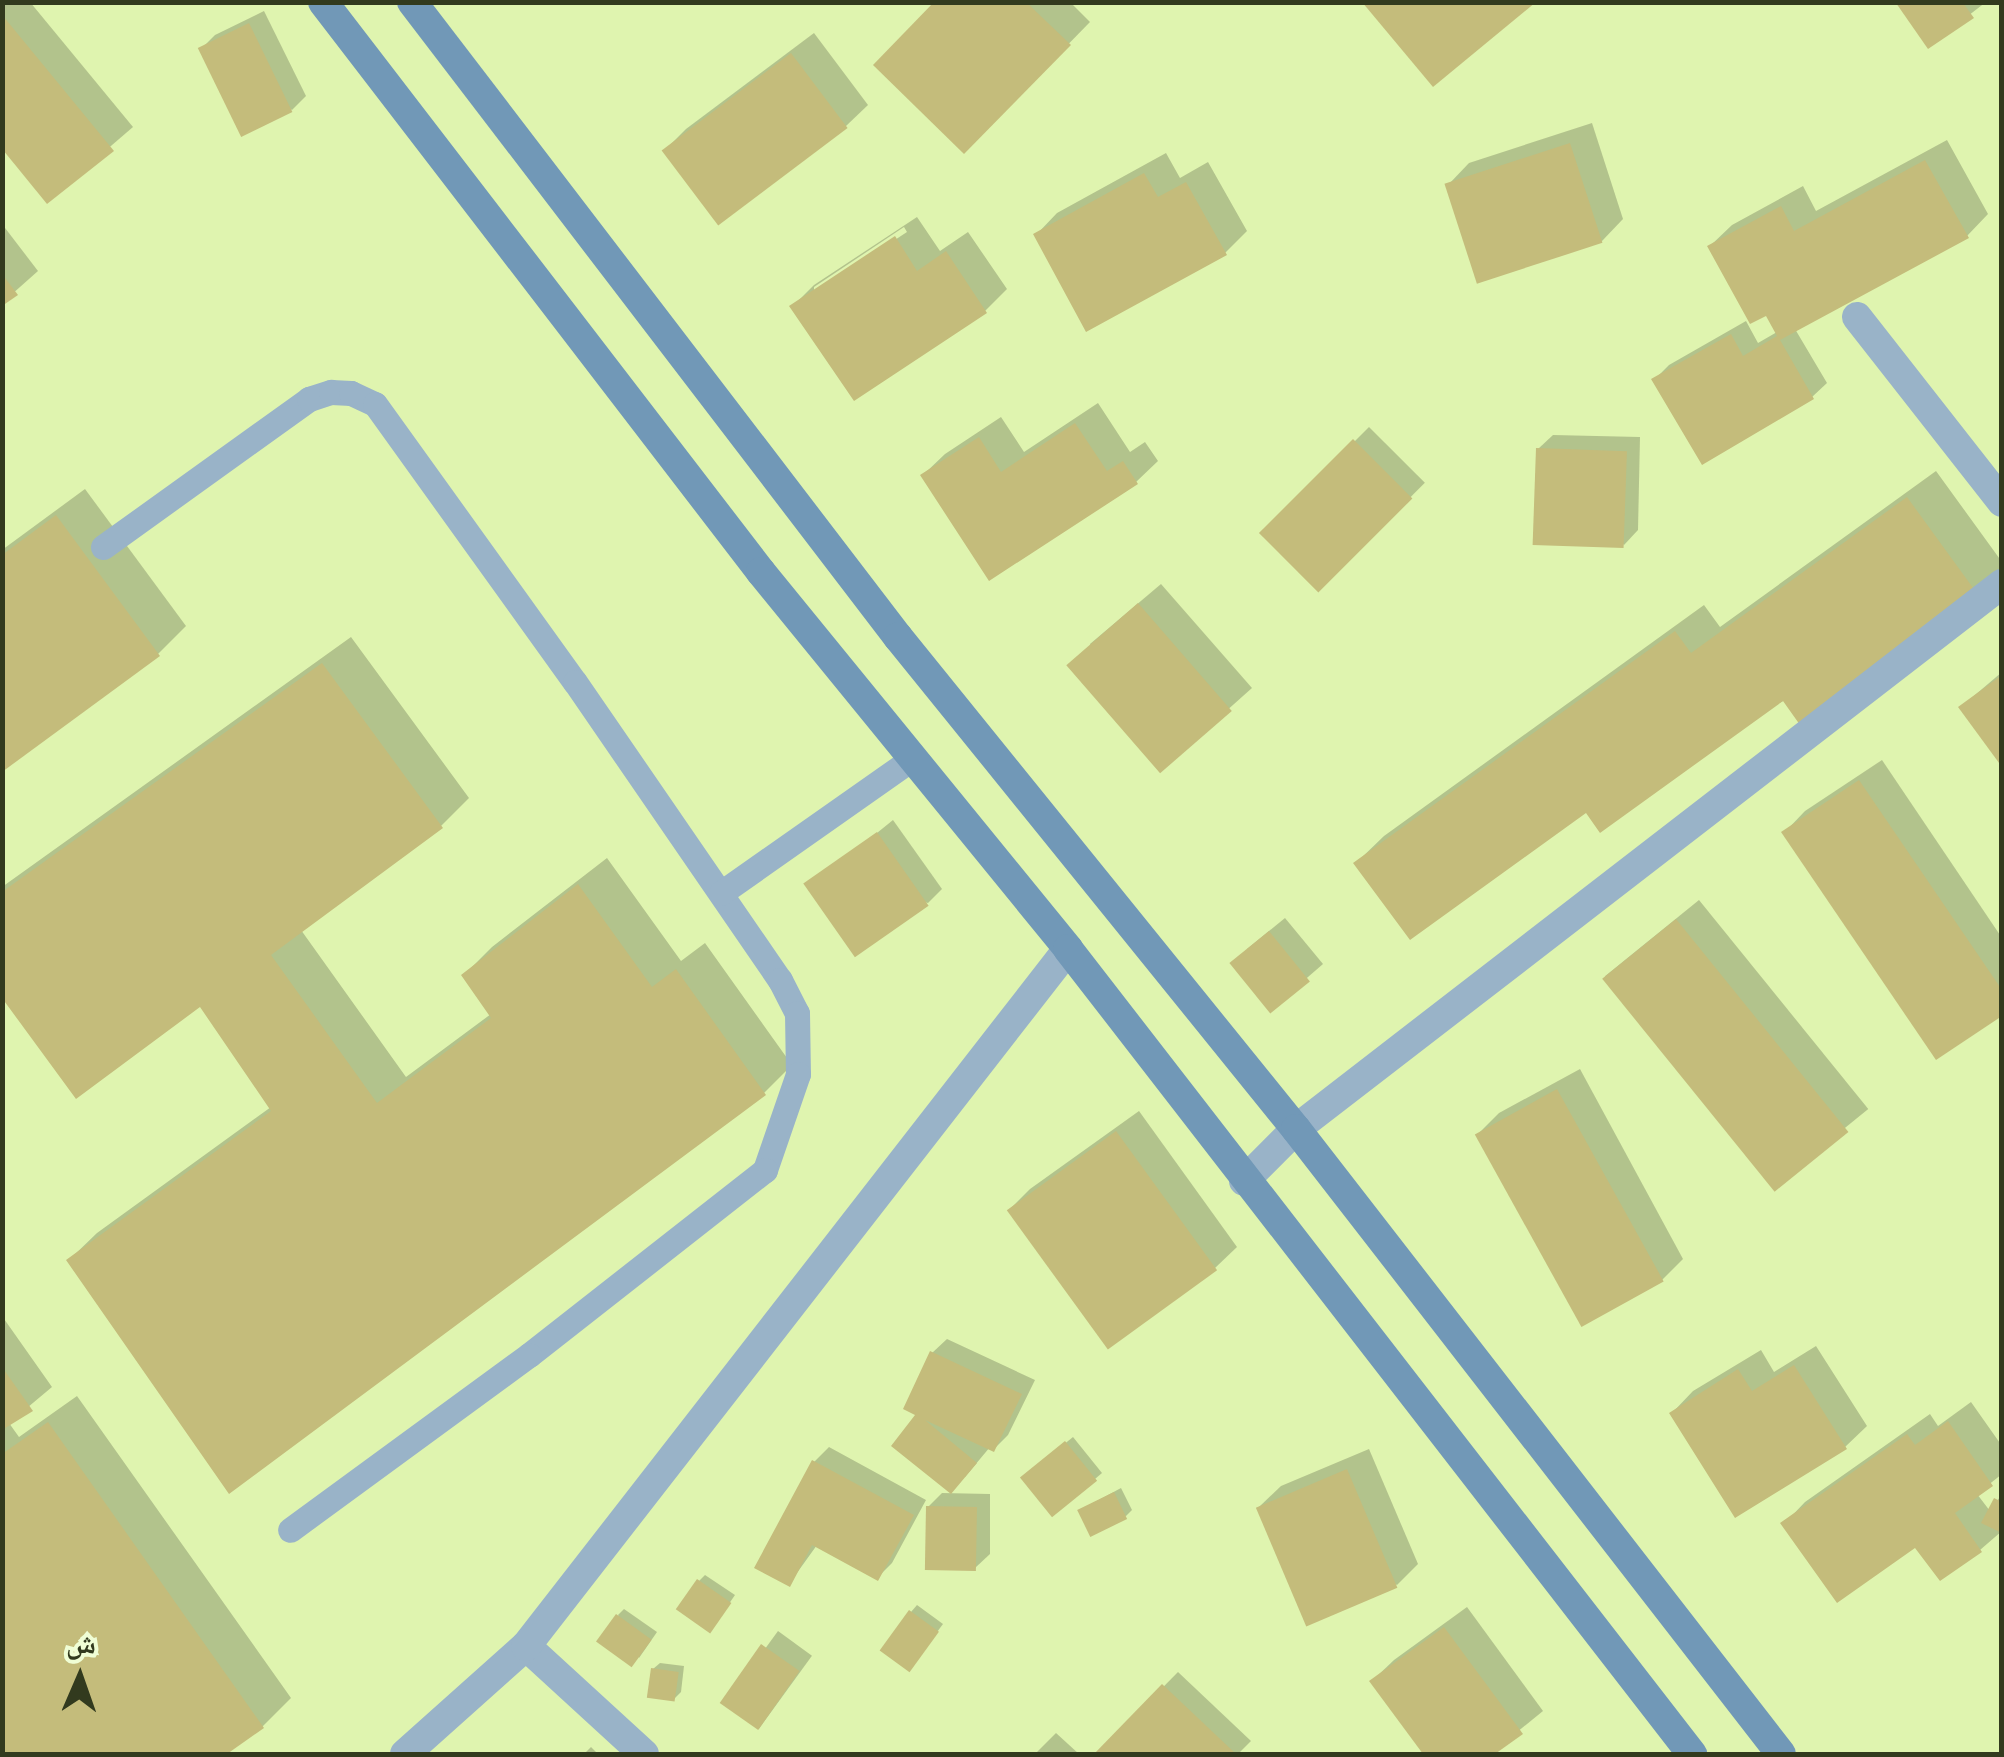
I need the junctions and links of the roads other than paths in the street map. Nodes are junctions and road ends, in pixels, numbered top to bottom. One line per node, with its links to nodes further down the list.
1 (323, 2): 7 (street)
2 (412, 2): 10 (street)
3 (1857, 318): 4 (street)
4 (2002, 502)
5 (103, 547): 8 (lane)
6 (2002, 584): 10 (street)
7 (913, 758): 8 (lane); 9 (street)
8 (721, 893): 12 (lane)
9 (1068, 949): 11 (street); 13 (street)
10 (1296, 1129): 11 (street); 17 (street)
11 (1244, 1181): 16 (street)
12 (290, 1530)
13 (526, 1646): 14 (street); 15 (street)
14 (405, 1754)
15 (644, 1754)
16 (1692, 1754)
17 (1781, 1754)

